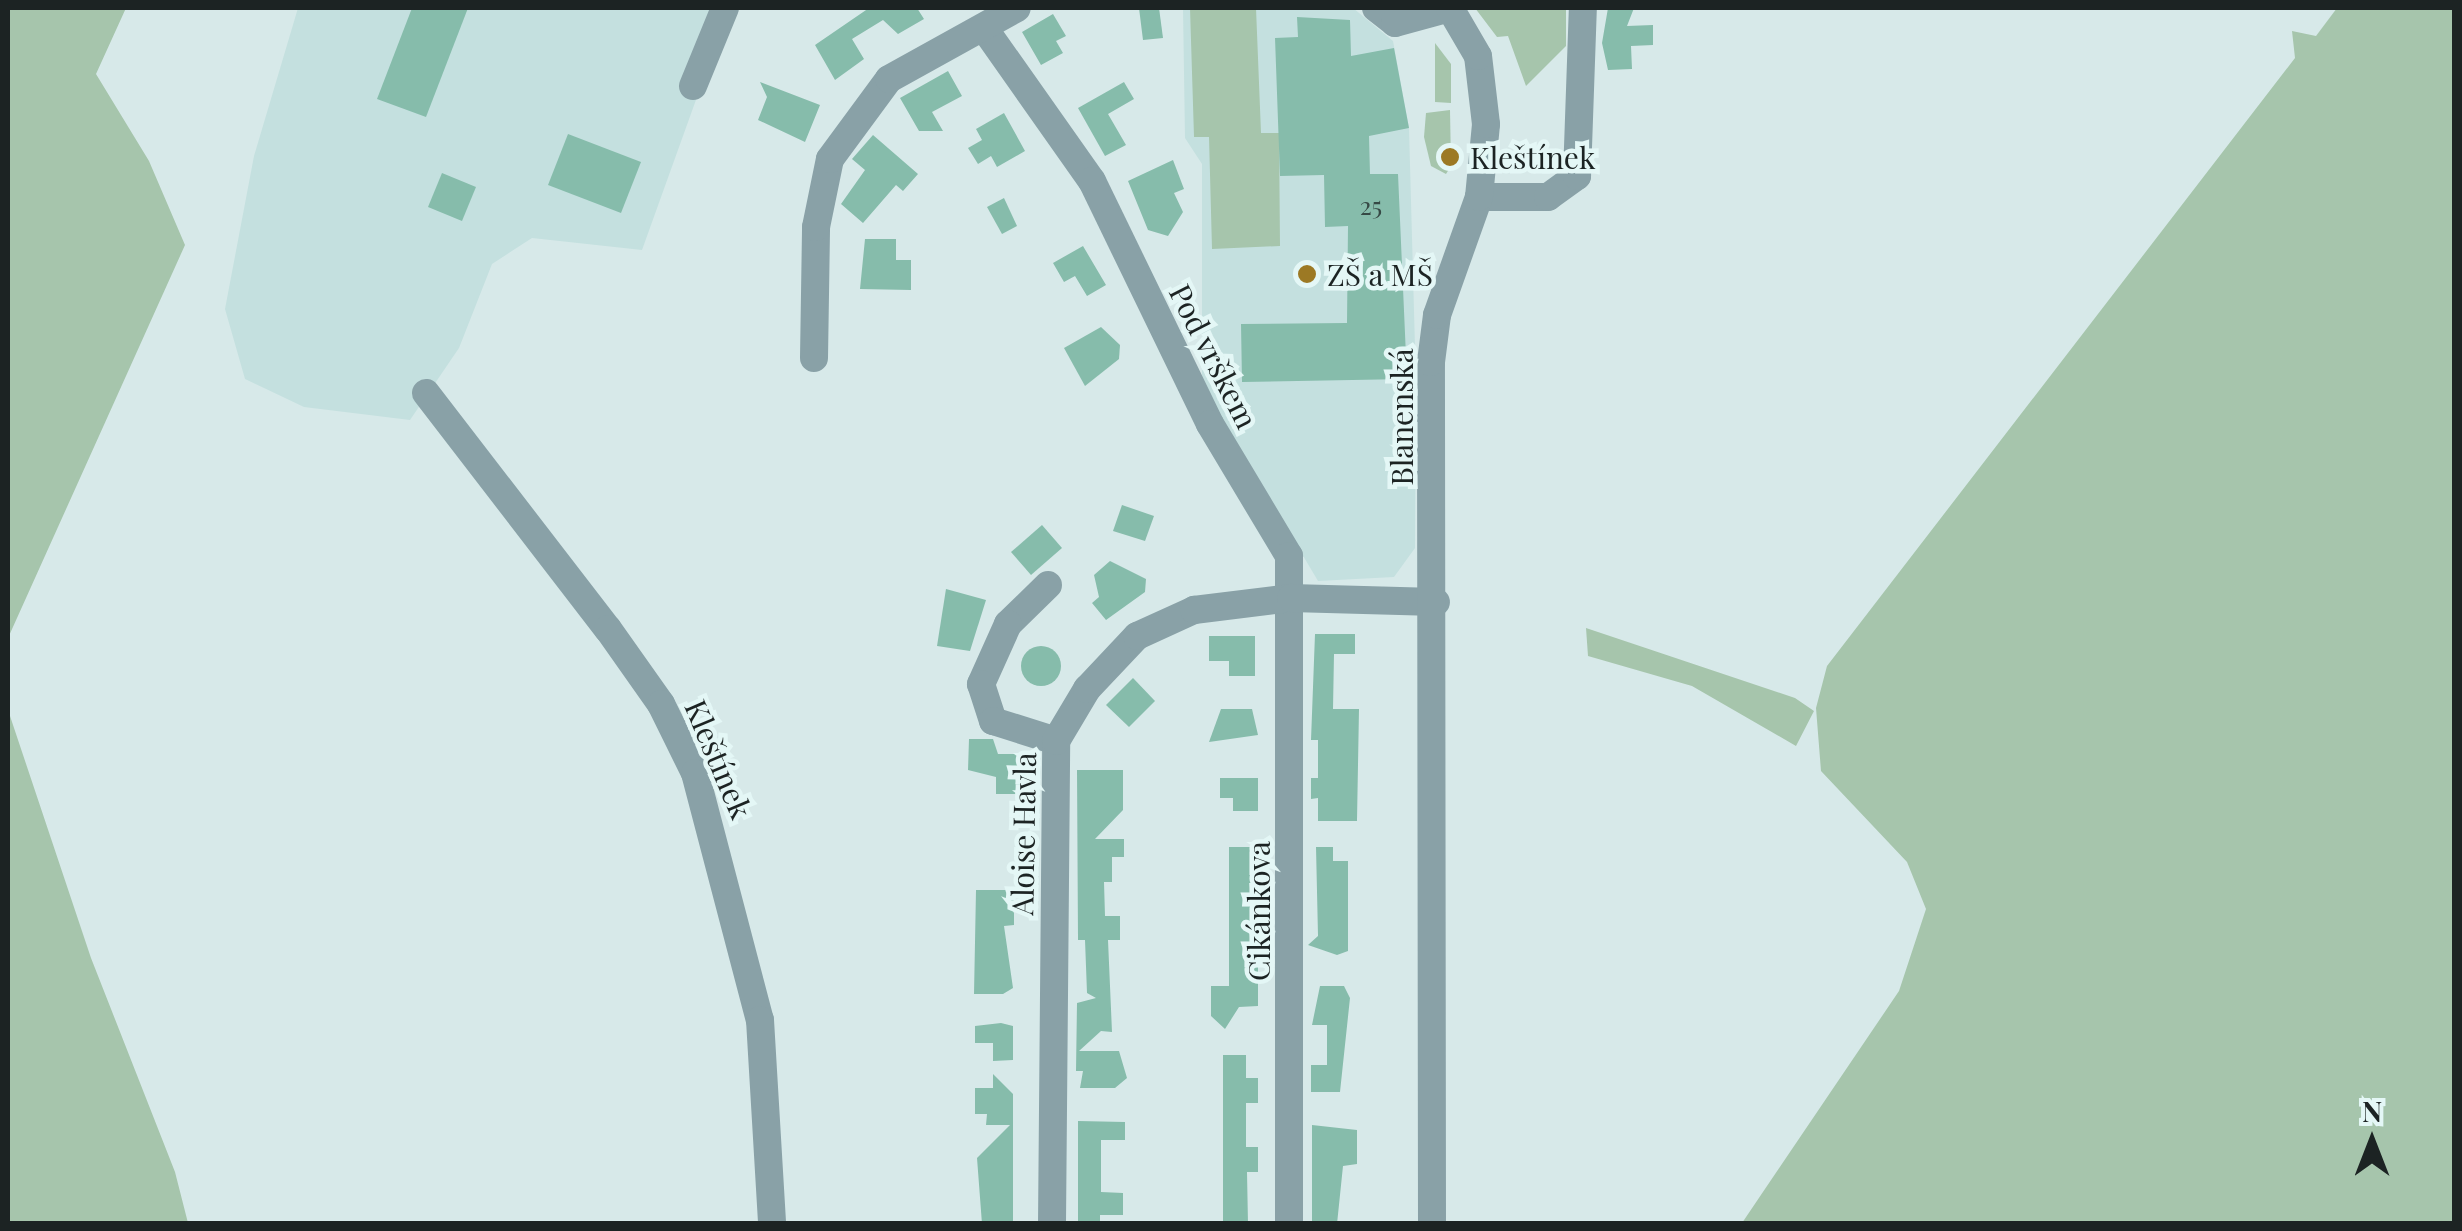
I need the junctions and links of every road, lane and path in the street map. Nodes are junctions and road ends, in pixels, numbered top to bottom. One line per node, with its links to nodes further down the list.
1 (725, 8): 7 (street)
2 (1017, 8): 6 (street)
3 (1376, 8): 4 (street)
4 (1450, 8): 8 (street, Blanenská)
5 (1583, 8): 8 (street)
6 (984, 28): 9 (street); 12 (street, Pod vrškem)
7 (694, 86)
8 (1480, 197): 13 (street, Blanenská)
9 (814, 358)
10 (426, 393): 15 (street, Kleštínek)
11 (1048, 584): 14 (street)
12 (1292, 598): 13 (street); 14 (street, Aloise Havla); 17 (street, Cikánkova)
13 (1436, 602): 18 (street, Blanenská)
14 (1056, 741): 16 (street, Aloise Havla)
15 (772, 1224)
16 (1052, 1224)
17 (1289, 1224)
18 (1432, 1224)

